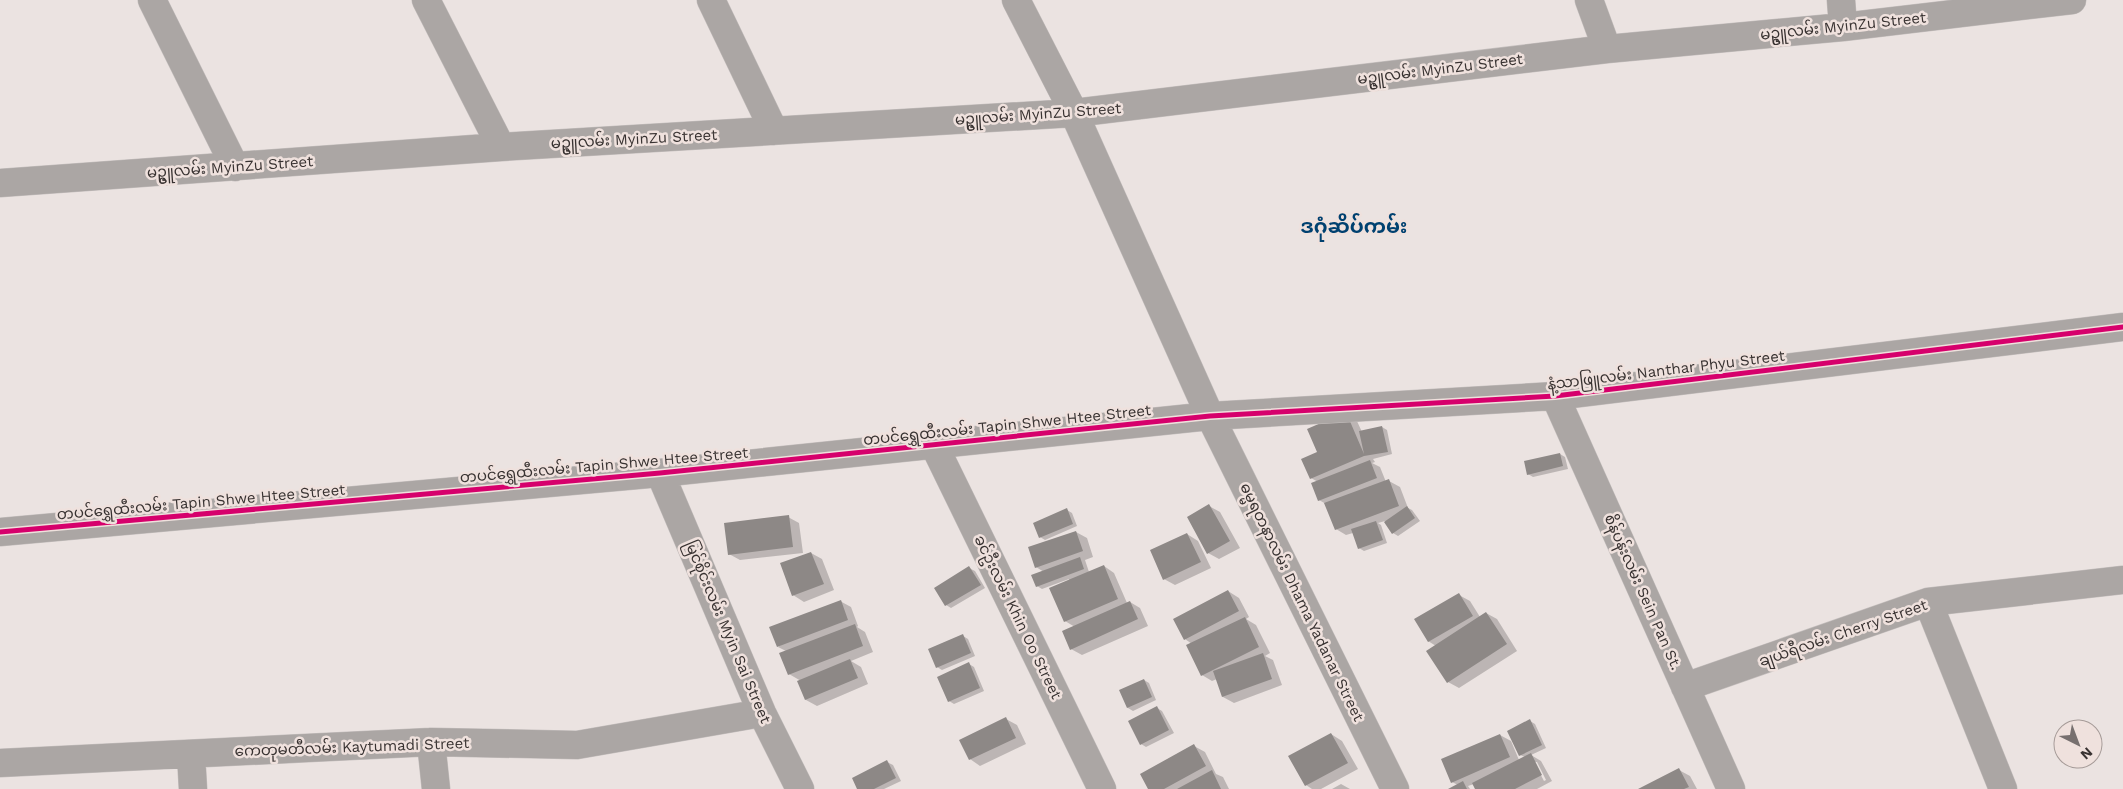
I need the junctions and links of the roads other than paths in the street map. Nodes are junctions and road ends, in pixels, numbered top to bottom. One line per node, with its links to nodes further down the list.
1 (152, 0): 13 (street)
2 (426, 0): 12 (street)
3 (711, 0): 11 (street)
4 (1016, 0): 10 (street, ဓမ္မရတနာလမ်း Dhama Yadanar Street)
5 (1589, 0): 9 (street)
6 (1841, 0): 8 (street)
7 (2072, 0): 8 (street, မဥ္ဇူလမ်း MyinZu Street)
8 (1843, 27): 9 (street, မဥ္ဇူလမ်း MyinZu Street)
9 (1606, 49): 10 (street, မဥ္ဇူလမ်း MyinZu Street)
10 (1074, 113): 11 (street, မဥ္ဇူလမ်း MyinZu Street); 17 (street, ဓမ္မရတနာလမ်း Dhama Yadanar Street)
11 (774, 131): 12 (street, မဥ္ဇူလမ်း MyinZu Street)
12 (501, 146): 13 (street, မဥ္ဇူလမ်း MyinZu Street)
13 (235, 167): 14 (street, မဥ္ဇူလမ်း MyinZu Street)
14 (0, 183)
15 (2123, 327): 16 (street, နံ့သာဖြူလမ်း Nanthar Phyu Street)
16 (1555, 396): 17 (street, နံ့သာဖြူလမ်း Nanthar Phyu Street); 23 (street, စိန်ပန်းလမ်း Sein Pan St.)
17 (1210, 416): 18 (street, တပင်ရွှေထီးလမ်း Tapin Shwe Htee Street); 32 (street, ဓမ္မရတနာလမ်း Dhama Yadanar Street)
18 (934, 445): 19 (street, တပင်ရွှေထီးလမ်း Tapin Shwe Htee Street); 31 (street, ခင်ဦးလမ်း Khin Oo Street)
19 (660, 473): 20 (street, တပင်ရွှေထီးလမ်း Tapin Shwe Htee Street); 24 (street, မြင်စိုင်းလမ်း Myin Sai Street)
20 (0, 532)
21 (2123, 580): 22 (street, ချယ်ရီလမ်း Cherry Street)
22 (1928, 602): 23 (street, ချယ်ရီလမ်း Cherry Street); 34 (street)
23 (1686, 687): 33 (street, စိန်ပန်းလမ်း Sein Pan St.)
24 (762, 713): 25 (street, ကေတုမတီလမ်း Kaytumadi Street); 30 (street, မြင်စိုင်းလမ်း Myin Sai Street)
25 (431, 742): 26 (street, ကေတုမတီလမ်း Kaytumadi Street); 29 (street)
26 (191, 754): 27 (street, ကေတုမတီလမ်း Kaytumadi Street); 28 (street)
27 (0, 763)
28 (194, 789)
29 (436, 789)
30 (800, 789)
31 (1102, 789)
32 (1395, 789)
33 (1732, 789)
34 (2003, 789)

